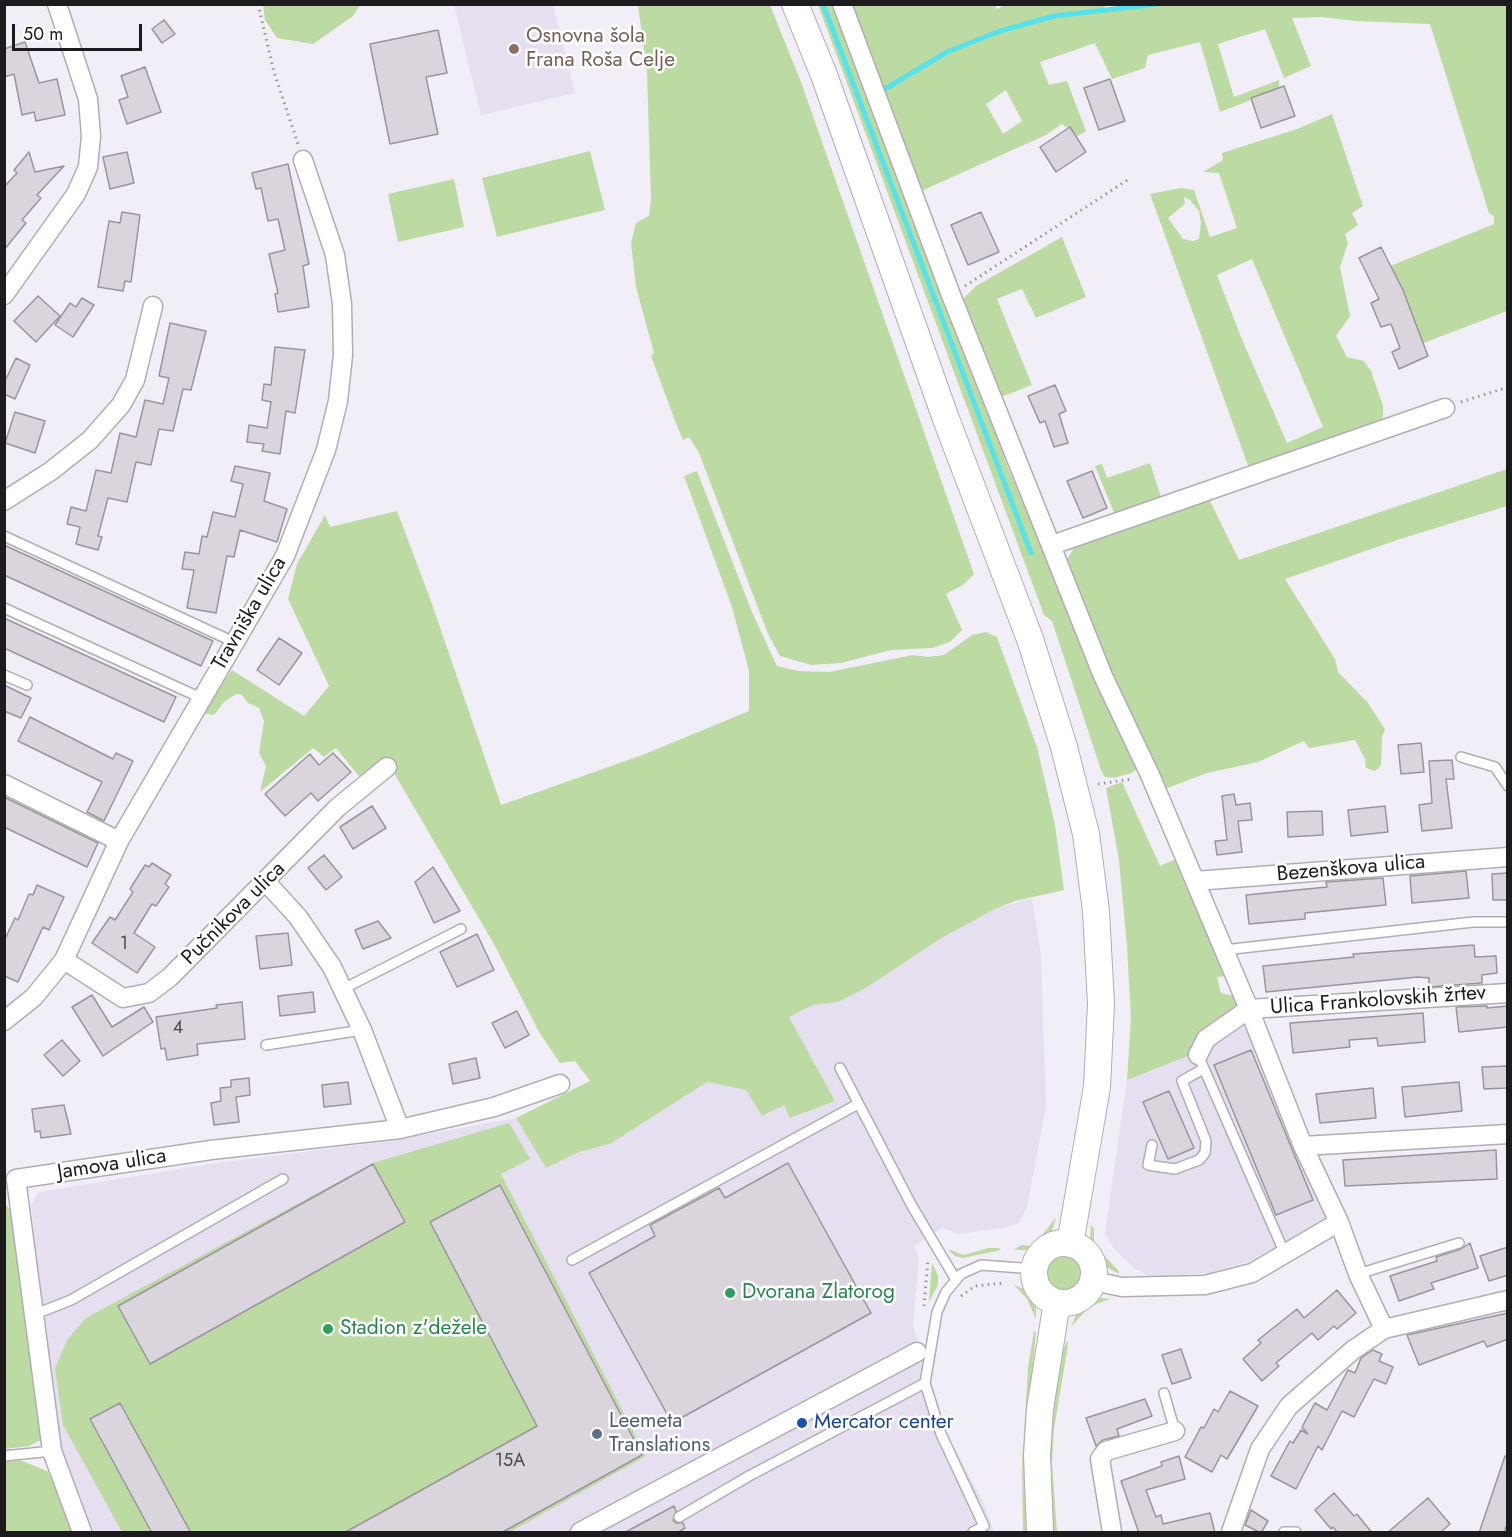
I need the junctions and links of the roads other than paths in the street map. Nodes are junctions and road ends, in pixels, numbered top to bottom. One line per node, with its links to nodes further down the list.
1 (57, 4): 5 (street)
2 (795, 4): 46 (street)
3 (842, 4): 10 (street)
4 (303, 159): 12 (street, Travniška ulica)
5 (4, 295)
6 (153, 306): 8 (street)
7 (1445, 408): 10 (street)
8 (4, 501)
9 (4, 536): 12 (lane)
10 (1052, 545): 22 (street)
11 (4, 608): 15 (lane)
12 (234, 642): 15 (street, Travniška ulica)
13 (4, 675): 14 (lane)
14 (27, 685)
15 (201, 698): 20 (street, Travniška ulica)
16 (1461, 756): 19 (lane)
17 (387, 768): 23 (street, Pučnikova ulica)
18 (4, 784): 20 (street)
19 (1508, 786)
20 (120, 841): 27 (street, Travniška ulica)
21 (1508, 857): 22 (street, Bezenškova ulica)
22 (1195, 881): 26 (street)
23 (266, 882): 27 (street, Pučnikova ulica); 28 (street)
24 (1508, 922): 26 (lane)
25 (461, 929): 28 (lane)
26 (1224, 950): 30 (street)
27 (64, 960): 31 (street, Travniška ulica)
28 (343, 989): 32 (street)
29 (1508, 993): 30 (street, Ulica Frankolovskih žrtev)
30 (1249, 1009): 34 (street); 41 (street)
31 (4, 1022)
32 (362, 1030): 33 (lane); 38 (street)
33 (266, 1045)
34 (1200, 1062): 40 (lane); 47 (lane)
35 (840, 1068): 37 (lane)
36 (560, 1084): 38 (street, Jamova ulica)
37 (858, 1104): 48 (lane); 51 (lane)
38 (400, 1129): 42 (street, Jamova ulica)
39 (1508, 1134): 41 (street)
40 (1152, 1145)
41 (1303, 1146): 44 (street)
42 (10, 1179): 55 (street, Jamova ulica)
43 (283, 1179): 55 (lane)
44 (1339, 1222): 47 (street); 50 (street)
45 (1459, 1243): 50 (lane)
46 (1070, 1244): 49 (street); 52 (street)
47 (1285, 1254): 52 (street)
48 (572, 1260)
49 (1035, 1269): 51 (lane); 54 (street)
50 (1358, 1274): 56 (street)
51 (956, 1280): 58 (lane)
52 (1093, 1281): 54 (street)
53 (1508, 1300): 56 (street)
54 (1057, 1302): 67 (street)
55 (33, 1315): 61 (street, Jamova ulica)
56 (1384, 1329): 69 (street)
57 (917, 1352): 65 (street)
58 (925, 1383): 63 (lane); 66 (lane)
59 (1164, 1393): 60 (lane)
60 (1175, 1431): 68 (street)
61 (52, 1451): 62 (lane); 64 (street, Jamova ulica)
62 (4, 1456)
63 (680, 1517)
64 (82, 1533)
65 (580, 1533)
66 (973, 1533)
67 (1040, 1533)
68 (1112, 1533)
69 (1231, 1533)
70 (1284, 1533): 71 (lane)
71 (1296, 1533)

